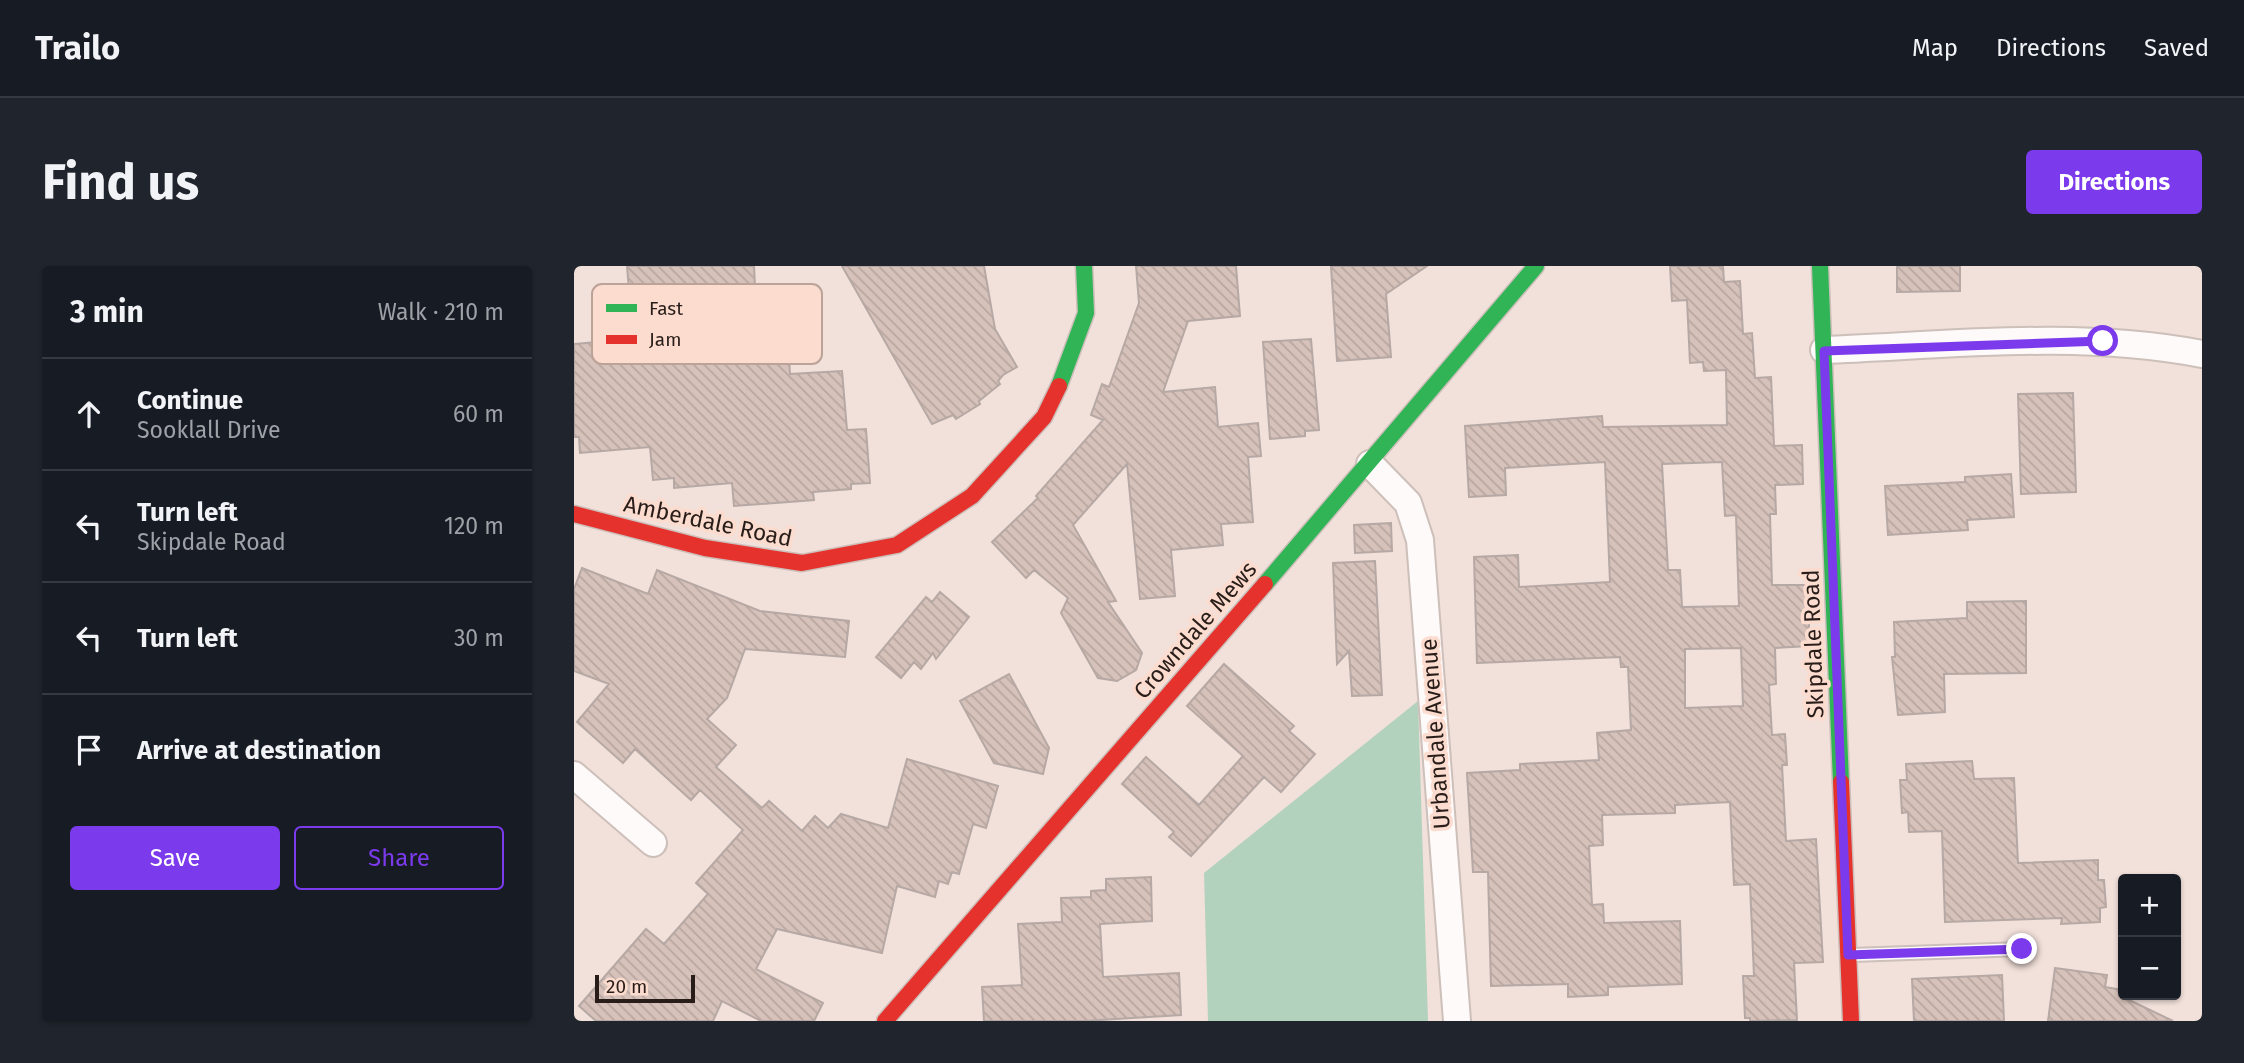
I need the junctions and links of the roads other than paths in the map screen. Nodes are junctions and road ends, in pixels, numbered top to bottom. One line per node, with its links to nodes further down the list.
1 (1084, 266): 7 (street, Amberdale Road)
2 (1536, 266): 6 (street, Crowndale Mews)
3 (1820, 266): 4 (street, Skipdale Road)
4 (1824, 351): 5 (street); 11 (street, Skipdale Road)
5 (2202, 354)
6 (1370, 464): 12 (street, Crowndale Mews); 13 (street, Urbandale Avenue)
7 (574, 514)
8 (574, 775): 9 (street)
9 (653, 843)
10 (2022, 949): 11 (lane)
11 (1848, 955): 14 (street, Skipdale Road)
12 (885, 1021)
13 (1457, 1021)
14 (1851, 1021)

